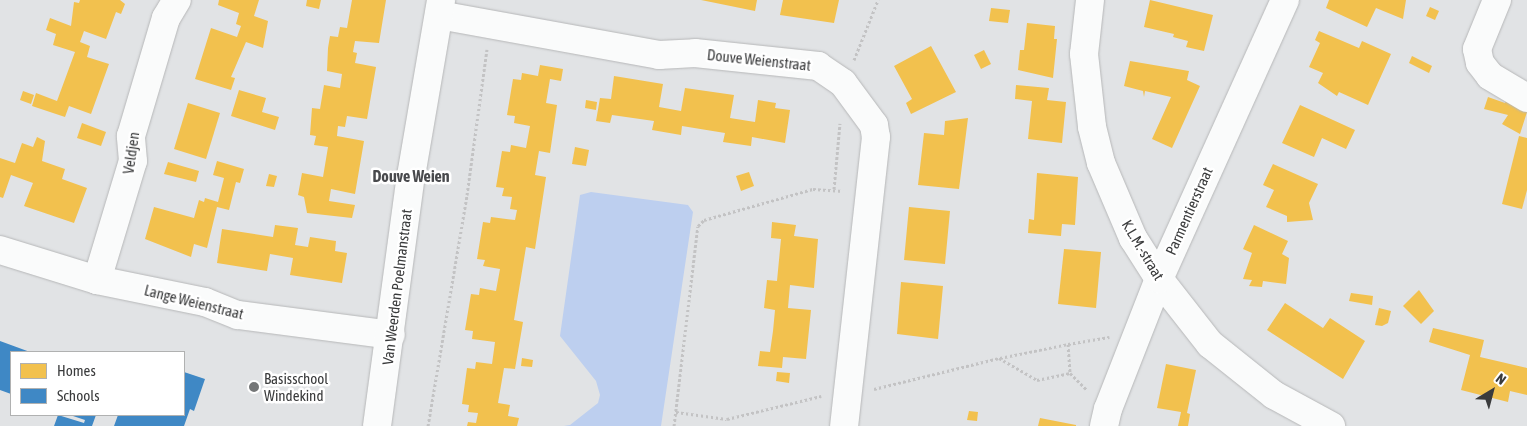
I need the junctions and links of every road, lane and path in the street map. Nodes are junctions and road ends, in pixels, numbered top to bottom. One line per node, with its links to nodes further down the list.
1 (177, 0): 12 (street, Veldjen)
2 (878, 0): 8 (path)
3 (1090, 0): 11 (street, K.L.M.-straat)
4 (1285, 0): 11 (street, Parmentierstraat)
5 (1497, 0): 9 (street)
6 (440, 7): 7 (street, Douve Weienstraat); 14 (street, Van Weerden Poelmanstraat)
7 (490, 24): 8 (street, Douve Weienstraat); 22 (path)
8 (843, 83): 18 (street, Douve Weienstraat); 19 (path)
9 (1527, 98)
10 (0, 250): 12 (street, Lange Weienstraat)
11 (1159, 279): 13 (street, Parmentierstraat); 25 (street, K.L.M.-straat)
12 (97, 280): 14 (street, Lange Weienstraat)
13 (1139, 331): 15 (path); 20 (street, Parmentierstraat)
14 (391, 335): 21 (street, Van Weerden Poelmanstraat)
15 (1068, 344): 16 (path); 17 (path)
16 (999, 358): 17 (path); 18 (path)
17 (1070, 373): 20 (path)
18 (848, 396): 19 (path); 24 (street, Douve Weienstraat)
19 (676, 412): 23 (path)
20 (1106, 418)
21 (377, 426)
22 (428, 426)
23 (674, 426)
24 (844, 426)
25 (1331, 426)

